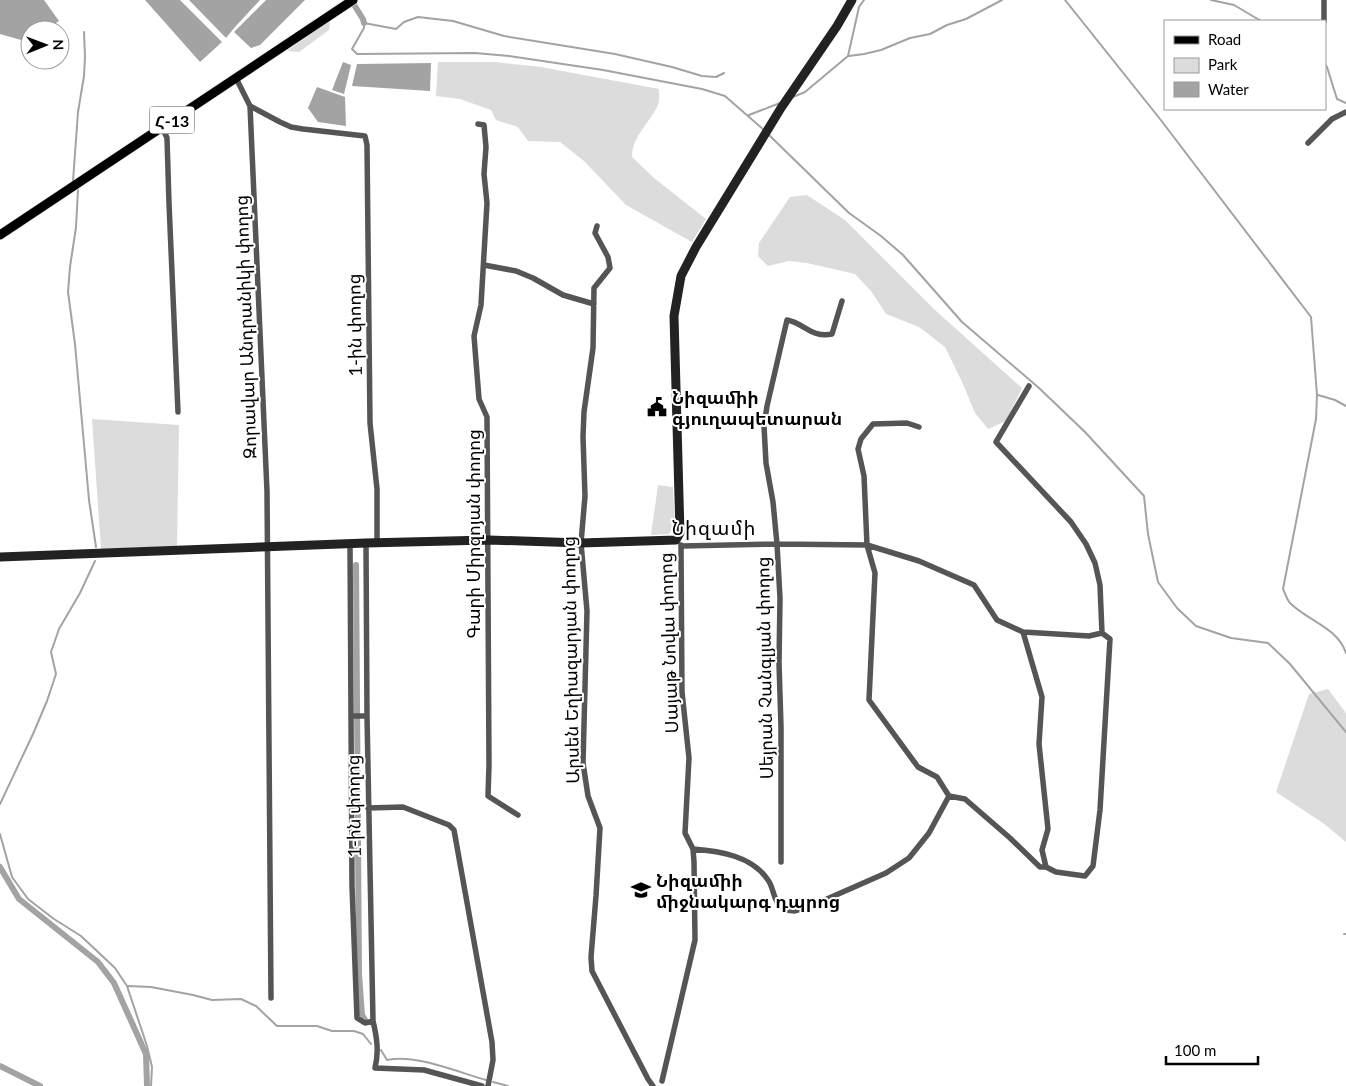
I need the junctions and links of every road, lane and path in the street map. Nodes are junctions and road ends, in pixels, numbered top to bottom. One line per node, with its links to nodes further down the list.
1 (353, 0): 5 (main road, Հ-13)
2 (852, 0): 24 (main road, Սայաթ Նովա փողոց)
3 (1324, 0): 4 (street)
4 (1324, 20)
5 (236, 78): 6 (street); 9 (main road, Հ-13)
6 (250, 106): 20 (street, 1-ին փողոց); 27 (street, Զորավար Անդրանիկի փողոց)
7 (1346, 112): 10 (street)
8 (478, 124): 13 (street, Գարի Միրզոյան փողոց)
9 (162, 127): 12 (main road, Հ-13); 17 (street)
10 (1308, 143)
11 (597, 226): 15 (street, Արսեն Եղիազարյան փողոց)
12 (0, 235)
13 (484, 265): 15 (street); 19 (street, Գարի Միրզոյան փողոց)
14 (842, 301): 25 (street, Սեյրան Չանգլյան փողոց)
15 (594, 304): 23 (street, Արսեն Եղիազարյան փողոց)
16 (1029, 386): 30 (street)
17 (178, 412)
18 (919, 427): 26 (street)
19 (489, 540): 20 (main road); 23 (main road); 35 (street, Գարի Միրզոյան փողոց)
20 (377, 542): 22 (main road)
21 (350, 543): 22 (main road); 27 (main road); 31 (street)
22 (366, 543): 32 (street, 1-ին փողոց)
23 (581, 543): 24 (main road); 44 (street, Արսեն Եղիազարյան փողոց)
24 (679, 543): 25 (street); 36 (street, Սայաթ Նովա փողոց)
25 (777, 544): 26 (street); 37 (street, Սեյրան Չանգլյան փողոց)
26 (867, 545): 29 (street); 33 (street)
27 (268, 546): 28 (main road); 39 (street, Զորավար Անդրանիկի փողոց)
28 (0, 557)
29 (1023, 632): 30 (street); 38 (street)
30 (1102, 633): 38 (street)
31 (352, 716): 32 (street); 40 (street)
32 (367, 716): 34 (street, 1-ին փողոց)
33 (949, 796): 36 (street); 38 (street)
34 (368, 808): 40 (street, 1-ին փողոց); 43 (street)
35 (518, 815)
36 (692, 849): 41 (street, Սայաթ Նովա փողոց)
37 (781, 862)
38 (1046, 867)
39 (271, 998)
40 (373, 1021): 42 (street, 1-ին փողոց)
41 (662, 1082)
42 (482, 1086)
43 (488, 1086)
44 (653, 1086)

